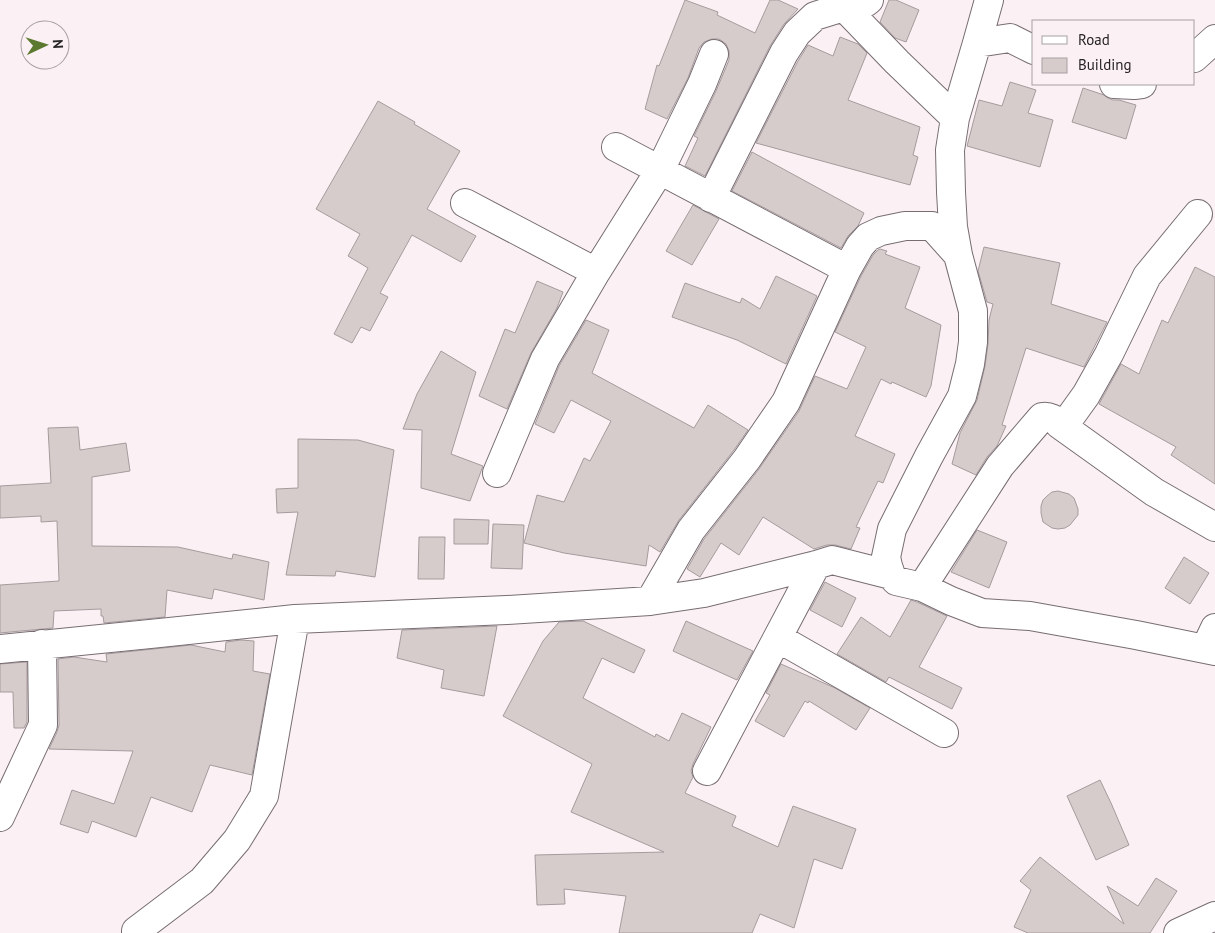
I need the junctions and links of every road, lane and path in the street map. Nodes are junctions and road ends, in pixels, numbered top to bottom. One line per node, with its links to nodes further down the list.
1 (989, 0): 4 (street)
2 (856, 3): 8 (street); 11 (street)
3 (1215, 39): 7 (street)
4 (977, 43): 5 (street); 8 (street)
5 (1032, 49)
6 (714, 54): 10 (street)
7 (1195, 57)
8 (955, 118): 14 (street)
9 (616, 147): 10 (street)
10 (660, 170): 11 (street); 16 (street)
11 (712, 198): 15 (street)
12 (465, 203): 16 (street)
13 (1198, 214): 17 (street)
14 (958, 255): 15 (street); 21 (street)
15 (847, 269): 23 (street)
16 (596, 272): 18 (street)
17 (1063, 427): 19 (street); 22 (street)
18 (498, 473)
19 (1215, 527)
20 (816, 565): 21 (street); 23 (street); 25 (street)
21 (891, 575): 22 (street)
22 (922, 587): 26 (street)
23 (650, 601): 24 (street)
24 (295, 618): 27 (street); 33 (street)
25 (778, 638): 29 (street); 30 (street)
26 (1212, 643)
27 (42, 644): 28 (street); 31 (street)
28 (0, 649)
29 (944, 733)
30 (707, 771)
31 (0, 817)
32 (1215, 916): 34 (street)
33 (136, 931)
34 (1178, 933)

